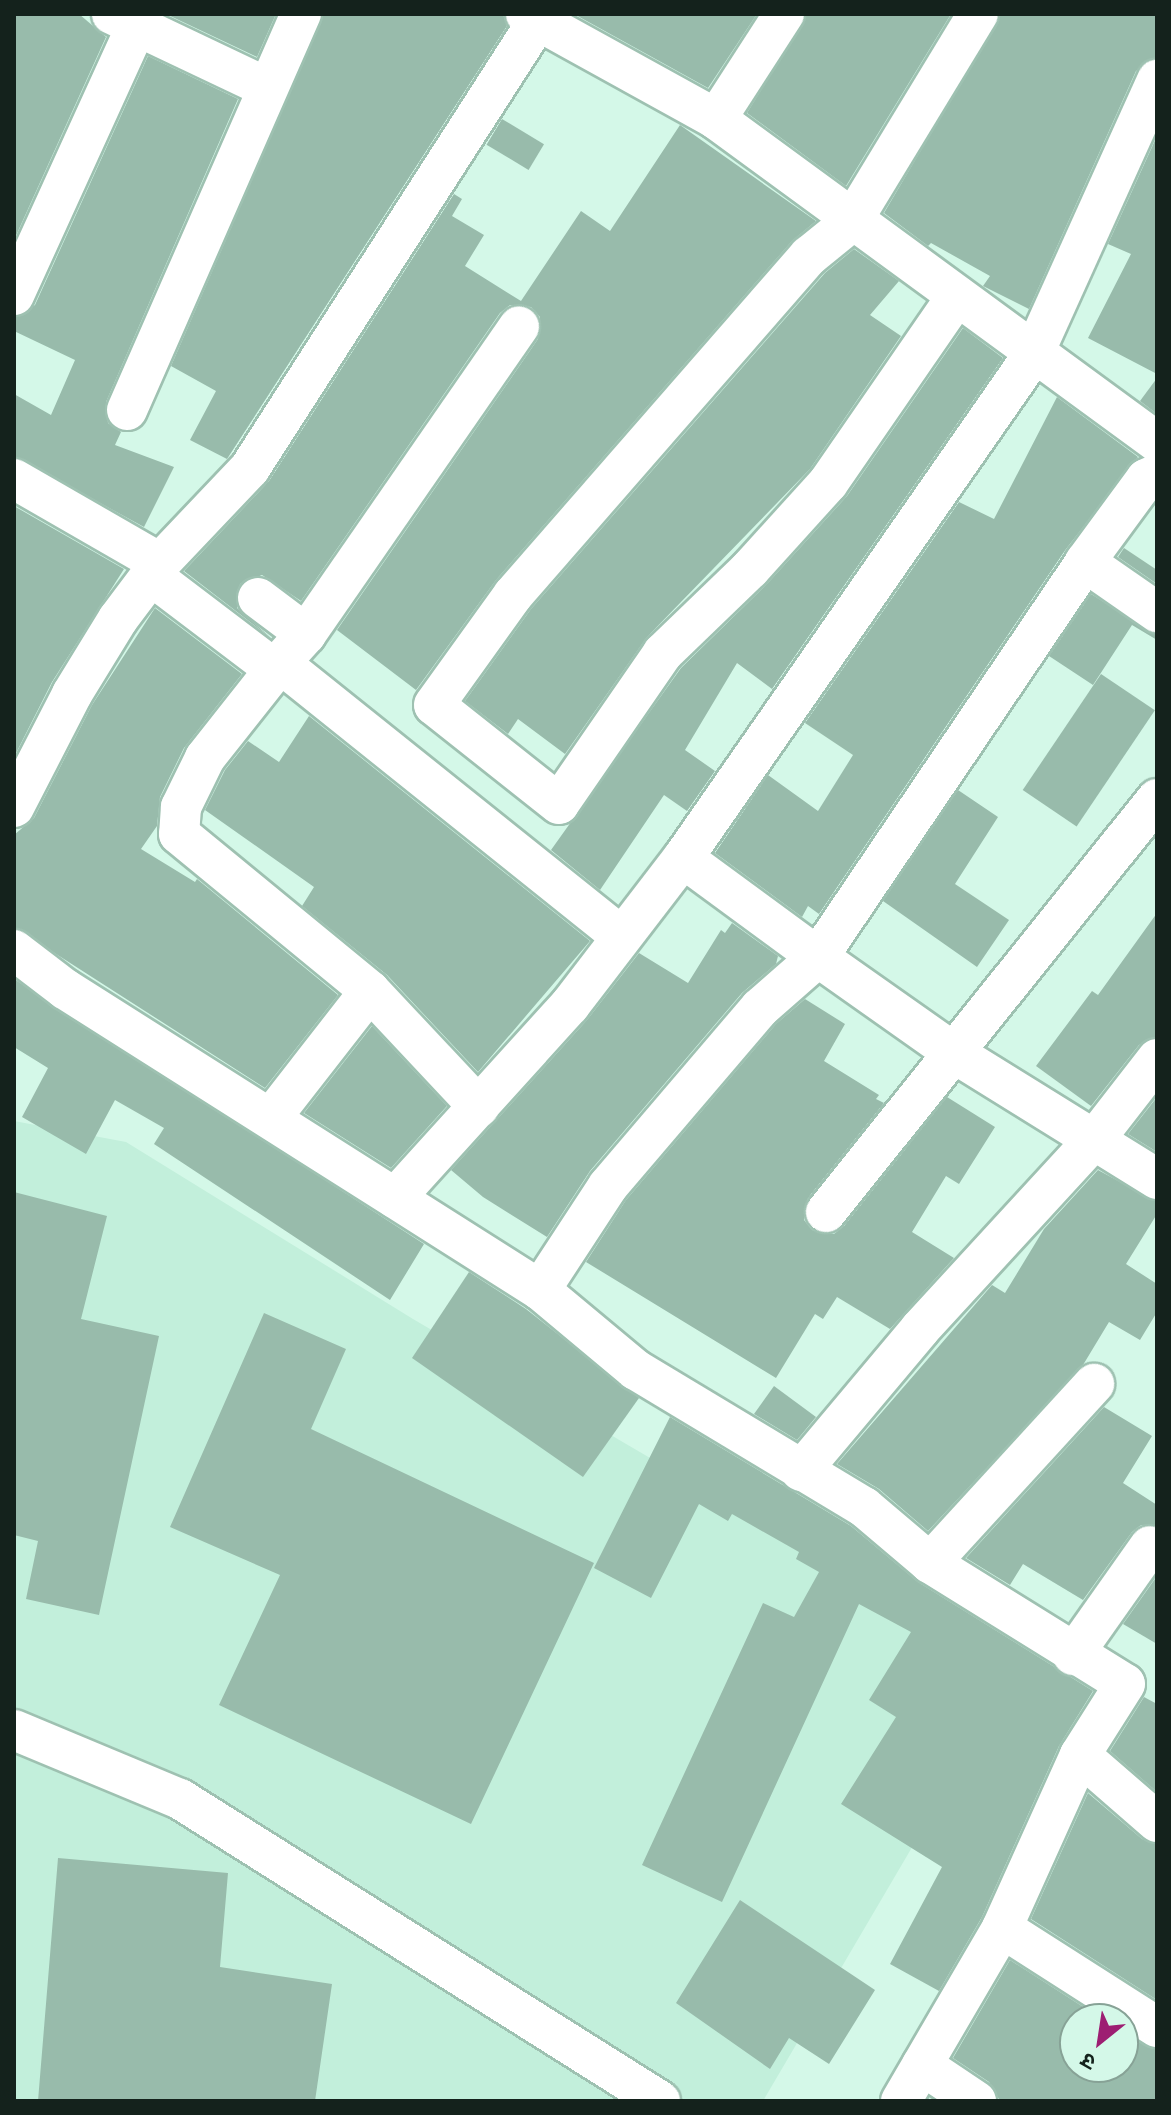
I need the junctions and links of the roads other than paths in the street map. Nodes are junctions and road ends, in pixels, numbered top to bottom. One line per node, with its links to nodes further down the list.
1 (301, 14): 8 (street)
2 (784, 14): 9 (street)
3 (978, 14): 10 (street)
4 (130, 18): 8 (street); 11 (street)
5 (531, 18): 6 (street); 20 (street)
6 (592, 28): 9 (street)
7 (1157, 80): 14 (street)
8 (266, 87): 15 (street)
9 (716, 119): 10 (street)
10 (852, 221): 12 (street); 12 (street)
11 (14, 295)
12 (957, 296): 14 (street)
13 (519, 326): 23 (street)
14 (1033, 355): 16 (street); 27 (street)
15 (127, 410)
16 (1157, 442)
17 (1157, 474): 19 (street)
18 (14, 479): 20 (street)
19 (1085, 562): 22 (street); 30 (street)
20 (156, 570): 24 (street); 26 (street)
21 (258, 598): 23 (street)
22 (1157, 612)
23 (306, 634): 24 (street)
24 (277, 666): 28 (street); 31 (street)
25 (1157, 799): 32 (street)
26 (14, 807)
27 (683, 858): 28 (street); 30 (street)
28 (620, 935): 34 (street)
29 (14, 950): 35 (street)
30 (818, 957): 32 (street); 40 (street)
31 (370, 991): 34 (street); 35 (street)
32 (954, 1053): 36 (street); 39 (street)
33 (1157, 1059): 36 (street)
34 (479, 1107): 38 (street)
35 (271, 1118): 38 (street)
36 (1095, 1139): 37 (street); 42 (street)
37 (1157, 1179)
38 (395, 1198): 40 (street)
39 (826, 1212)
40 (540, 1290): 42 (street)
41 (1094, 1384): 44 (street)
42 (801, 1471): 44 (street)
43 (1150, 1546): 45 (street)
44 (930, 1563): 45 (street)
45 (1073, 1655): 46 (street)
46 (1141, 1691): 48 (street)
47 (14, 1730): 53 (street)
48 (1080, 1755): 49 (street); 50 (street)
49 (1157, 1822)
50 (1002, 1928): 51 (street); 52 (street)
51 (1157, 2027)
52 (922, 2065): 54 (street); 55 (street)
53 (660, 2101)
54 (901, 2101)
55 (976, 2101)

